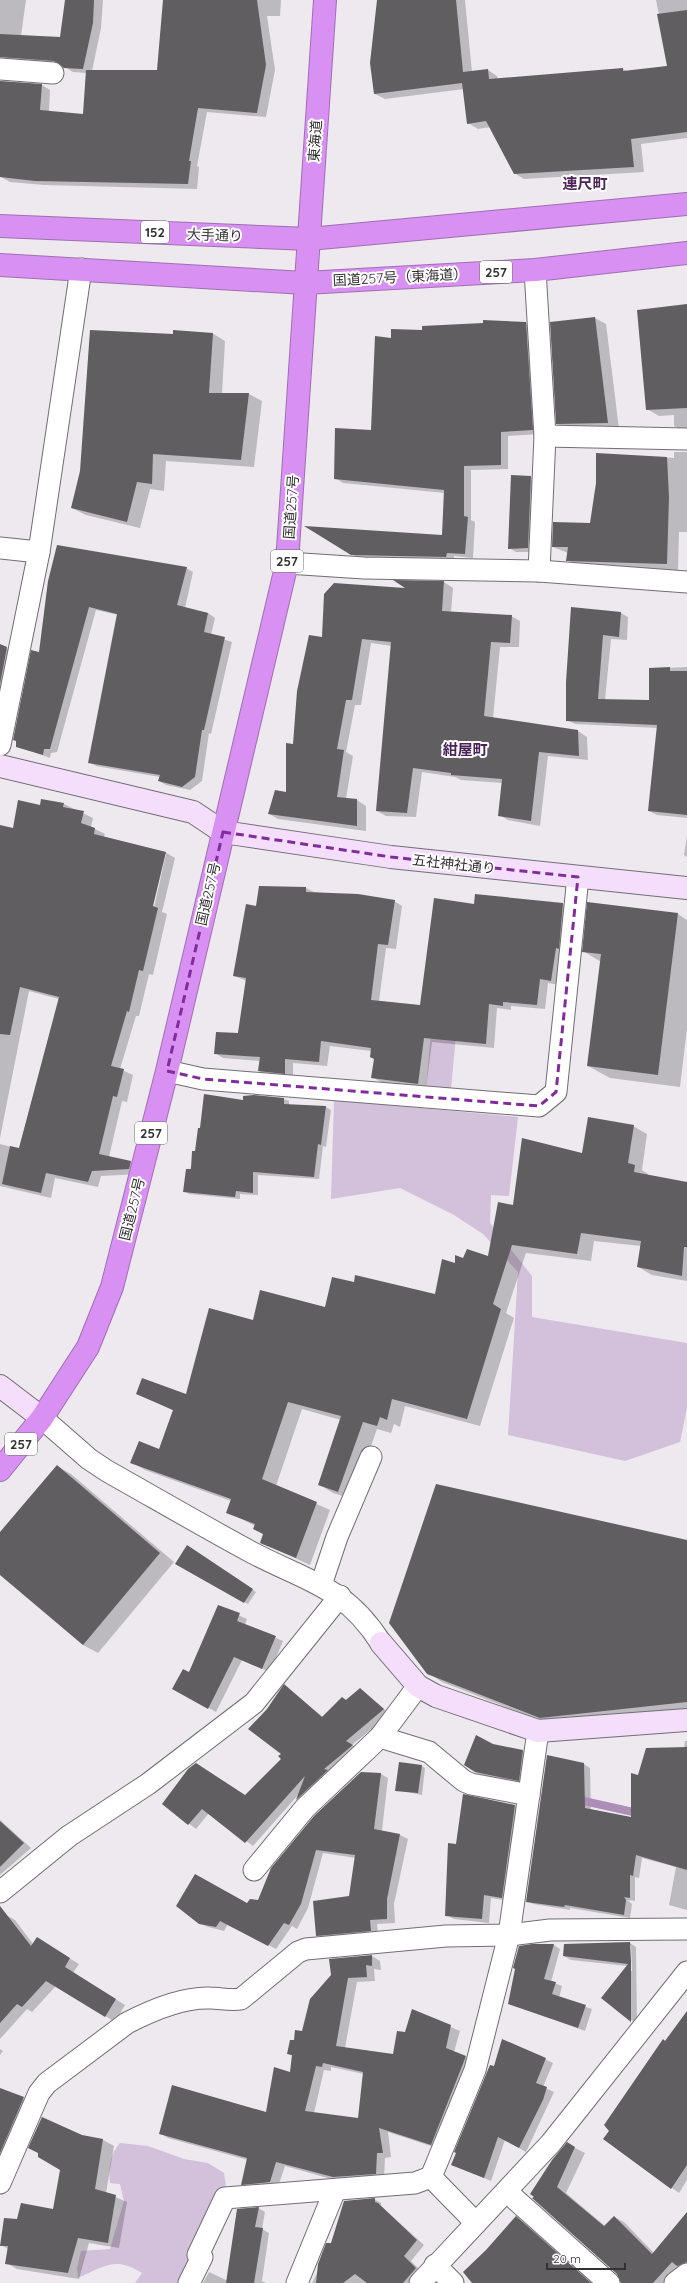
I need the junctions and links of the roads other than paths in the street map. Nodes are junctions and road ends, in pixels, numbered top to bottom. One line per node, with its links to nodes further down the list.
1 (325, 0): 6 (highway, 東海道)
2 (0, 70): 3 (street)
3 (53, 73)
4 (687, 204): 6 (highway)
5 (0, 226): 6 (highway, 大手通り / 152)
6 (309, 239): 11 (highway, 東海道)
7 (687, 254): 10 (highway, 国道257号（東海道） / 257)
8 (0, 265): 9 (highway)
9 (81, 269): 11 (highway); 15 (street)
10 (535, 270): 11 (highway, 国道257号（東海道） / 257); 12 (street)
11 (305, 283): 16 (highway, 国道257号 / 257)
12 (545, 436): 13 (street); 17 (street)
13 (687, 439)
14 (0, 548): 15 (street)
15 (39, 552): 19 (street)
16 (287, 563): 17 (street); 21 (highway, 国道257号 / 257)
17 (539, 571): 18 (street)
18 (687, 582)
19 (0, 745)
20 (0, 766): 21 (street)
21 (223, 832): 22 (street, 五社神社通り); 24 (highway, 国道257号 / 257)
22 (578, 877): 23 (street, 五社神社通り); 24 (street)
23 (687, 888)
24 (166, 1071): 26 (highway, 国道257号 / 257)
25 (0, 1386): 26 (street)
26 (42, 1418): 28 (highway, 国道257号 / 257); 29 (street)
27 (371, 1457): 29 (street)
28 (0, 1470)
29 (321, 1585): 30 (street)
30 (340, 1596): 31 (street); 38 (street)
31 (381, 1643): 32 (street)
32 (418, 1686): 34 (street); 35 (street)
33 (687, 1720): 34 (street)
34 (538, 1731): 36 (street)
35 (380, 1736): 36 (street); 37 (street)
36 (529, 1795): 40 (street)
37 (254, 1870)
38 (0, 1892)
39 (687, 1929): 40 (street)
40 (509, 1935): 42 (street); 43 (street)
41 (687, 1972): 45 (street)
42 (431, 2177): 44 (street); 46 (street)
43 (0, 2183)
44 (335, 2190): 49 (street); 50 (street)
45 (507, 2192): 46 (street); 53 (street)
46 (476, 2223): 47 (street)
47 (435, 2265): 51 (street); 52 (street)
48 (687, 2274): 54 (street)
49 (189, 2283)
50 (297, 2283)
51 (420, 2283)
52 (453, 2283)
53 (609, 2283)
54 (675, 2283)

